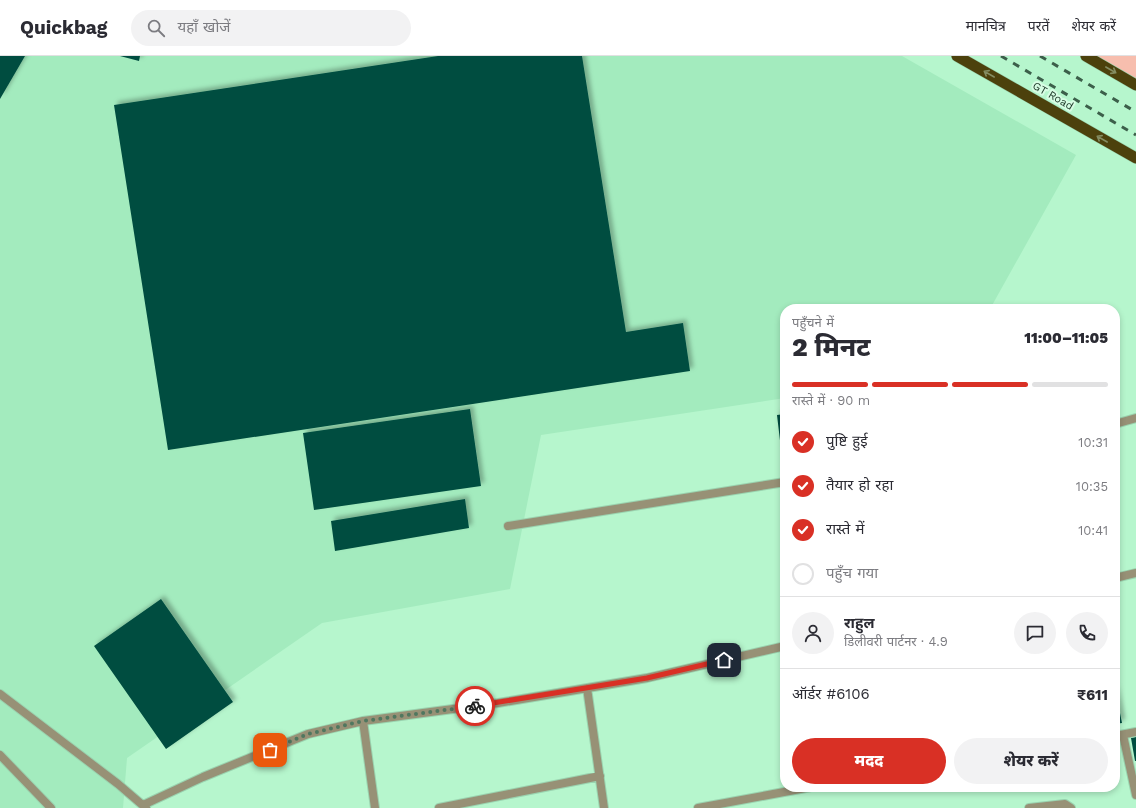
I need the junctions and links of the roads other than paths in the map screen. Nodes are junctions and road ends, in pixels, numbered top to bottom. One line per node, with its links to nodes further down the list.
1 (957, 56): 4 (highway, GT Road, one-way to 1)
2 (1086, 56): 3 (highway, one-way to 3)
3 (1136, 85)
4 (1136, 158)
5 (1136, 418): 6 (street)
6 (1120, 423)
7 (780, 483): 8 (street)
8 (508, 526)
9 (1136, 573): 10 (street)
10 (1120, 577)
11 (780, 647): 12 (street)
12 (586, 688): 14 (street); 19 (street)
13 (0, 694): 22 (street)
14 (363, 721): 22 (street); 24 (street)
15 (1136, 732): 16 (street)
16 (1120, 735)
17 (1120, 739): 21 (street)
18 (0, 754): 23 (street)
19 (600, 776): 25 (street); 26 (street)
20 (783, 792): 27 (street)
21 (1136, 795)
22 (144, 807)
23 (51, 808)
24 (375, 808)
25 (439, 808)
26 (604, 808)
27 (698, 808)
28 (1029, 808): 29 (street)
29 (1071, 808)

